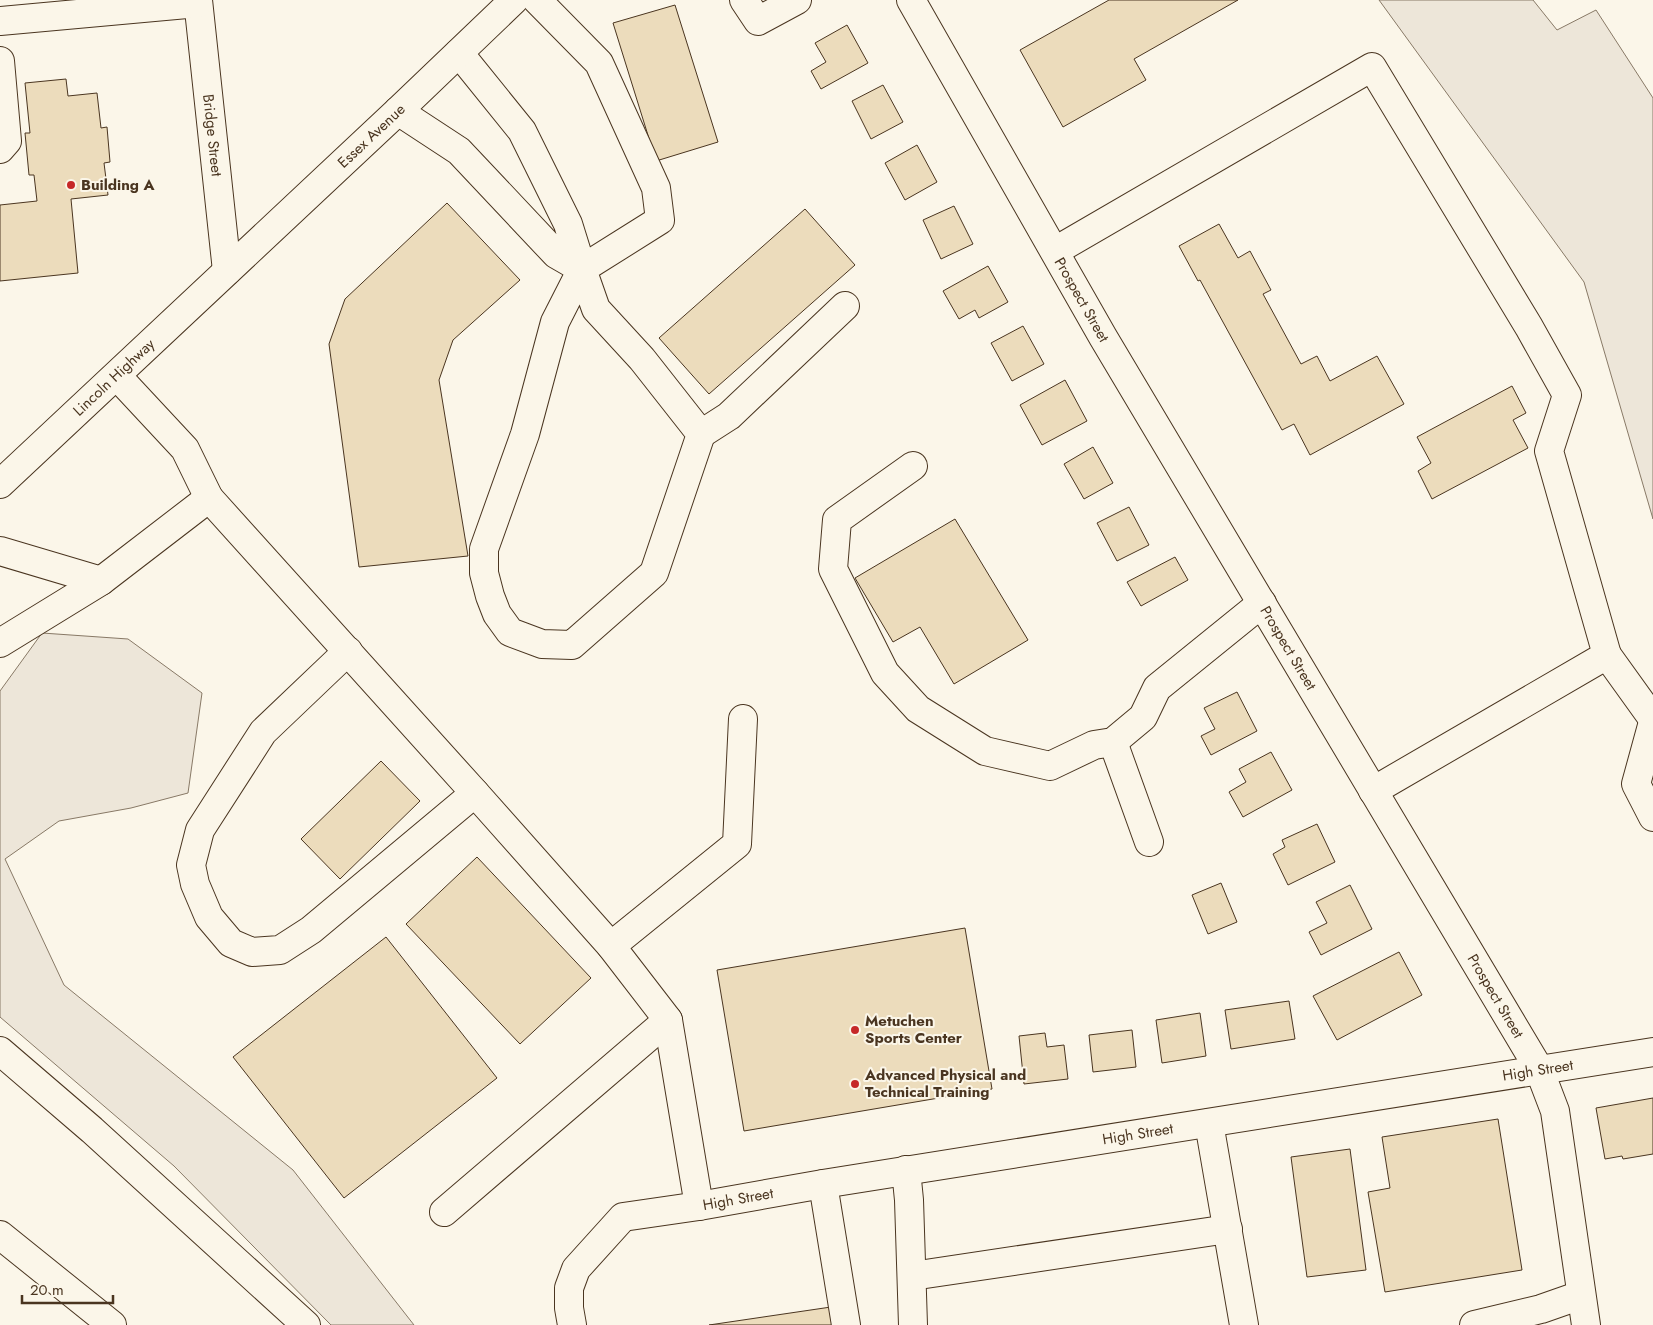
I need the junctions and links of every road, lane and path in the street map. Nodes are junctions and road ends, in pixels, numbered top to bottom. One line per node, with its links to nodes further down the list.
1 (514, 0): 8 (main road, Essex Avenue)
2 (537, 0): 13 (main road)
3 (797, 0): 6 (main road)
4 (911, 0): 12 (main road, Prospect Street)
5 (198, 1): 7 (main road); 14 (main road, Bridge Street)
6 (751, 10)
7 (0, 21)
8 (459, 53): 10 (main road, Essex Avenue); 13 (main road)
9 (0, 61): 11 (main road)
10 (398, 111): 13 (main road); 14 (main road, Essex Avenue)
11 (0, 149)
12 (1054, 251): 23 (main road, Prospect Street); 26 (main road)
13 (582, 269): 17 (main road); 17 (main road)
14 (227, 271): 16 (main road, Lincoln Highway)
15 (845, 306): 17 (main road)
16 (117, 376): 19 (main road, Lincoln Highway); 20 (main road)
17 (701, 434)
18 (913, 466): 29 (main road)
19 (0, 484)
20 (208, 498): 22 (main road); 25 (main road)
21 (0, 551): 22 (main road)
22 (101, 582): 24 (main road)
23 (1262, 603): 29 (main road); 30 (main road, Prospect Street)
24 (0, 643)
25 (348, 651): 31 (main road); 31 (main road)
26 (1607, 655): 28 (main road); 30 (main road)
27 (743, 718): 34 (main road)
28 (1653, 721): 32 (main road)
29 (1113, 742): 33 (main road)
30 (1373, 791): 38 (main road, Prospect Street)
31 (476, 793): 34 (main road)
32 (1653, 818)
33 (1149, 842)
34 (611, 946): 35 (main road)
35 (668, 1020): 42 (main road); 43 (main road)
36 (0, 1051): 49 (main road)
37 (1653, 1052): 38 (main road, High Street)
38 (1539, 1069): 39 (main road, High Street); 47 (main road, Prospect Street)
39 (1210, 1123): 40 (main road, High Street); 44 (main road)
40 (906, 1170): 41 (main road, High Street); 46 (main road)
41 (822, 1184): 42 (main road, High Street); 51 (main road)
42 (699, 1206): 50 (main road, High Street)
43 (444, 1212)
44 (1228, 1229): 46 (main road); 53 (main road)
45 (0, 1235): 48 (main road)
46 (912, 1276): 52 (main road)
47 (1581, 1295): 54 (main road); 55 (main road, Prospect Street)
48 (112, 1325)
49 (306, 1325)
50 (572, 1325)
51 (846, 1325)
52 (913, 1325)
53 (1244, 1325)
54 (1474, 1325)
55 (1586, 1325)

